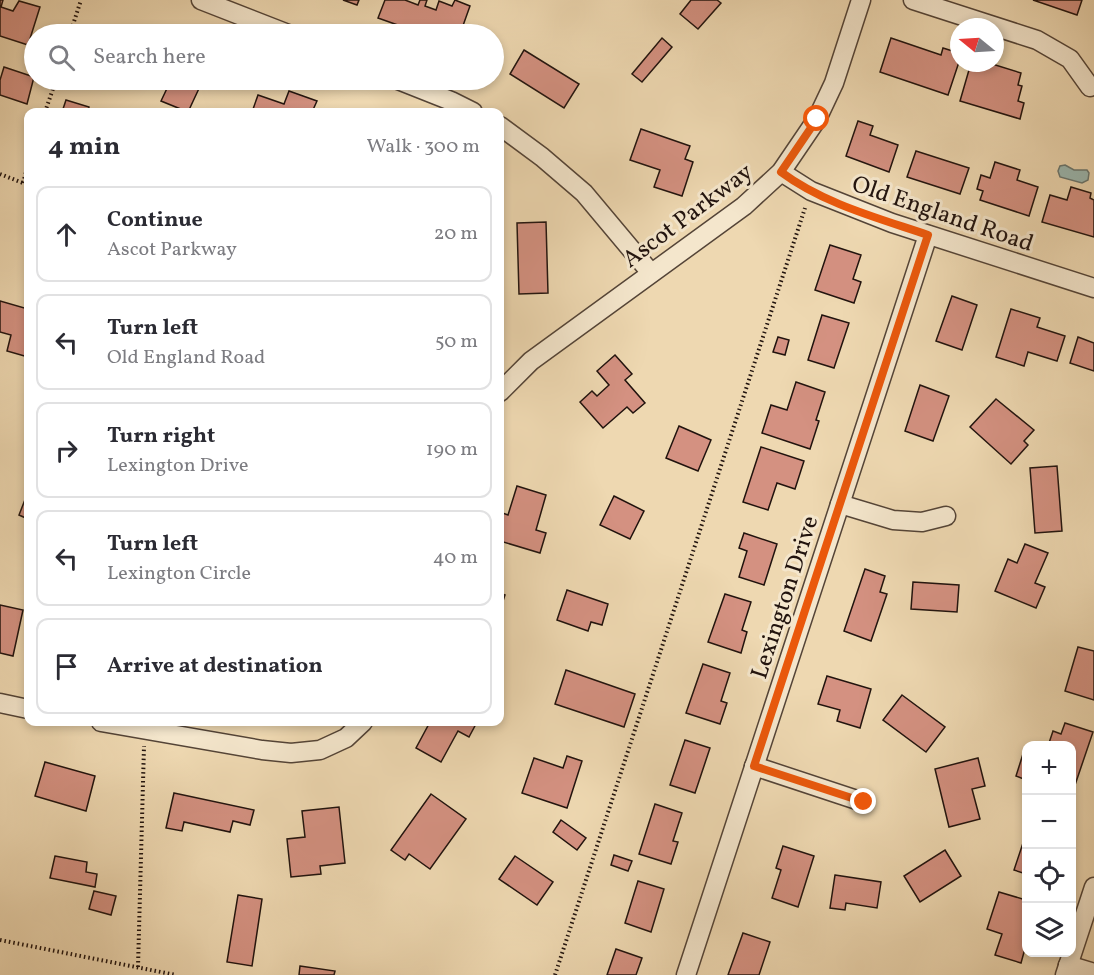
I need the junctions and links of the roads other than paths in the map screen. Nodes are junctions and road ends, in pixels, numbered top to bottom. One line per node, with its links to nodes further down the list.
1 (201, 0): 4 (street)
2 (861, 0): 9 (street, Ascot Parkway)
3 (913, 0): 5 (street)
4 (262, 24)
5 (1089, 87)
6 (424, 90): 7 (street)
7 (465, 108)
8 (504, 129): 11 (street)
9 (781, 172): 10 (street, Old England Road); 11 (street, Ascot Parkway)
10 (928, 235): 12 (street, Old England Road); 14 (street, Lexington Drive)
11 (651, 273): 13 (street, Ascot Parkway)
12 (1094, 288)
13 (504, 388)
14 (840, 504): 15 (street); 20 (street, Lexington Drive)
15 (946, 516)
16 (0, 704): 17 (street)
17 (24, 708)
18 (126, 726): 19 (street)
19 (359, 726)
20 (754, 766): 21 (street); 25 (street, Lexington Drive)
21 (864, 802)
22 (1094, 887): 23 (street)
23 (1066, 970): 24 (street)
24 (1094, 973)
25 (686, 975)

